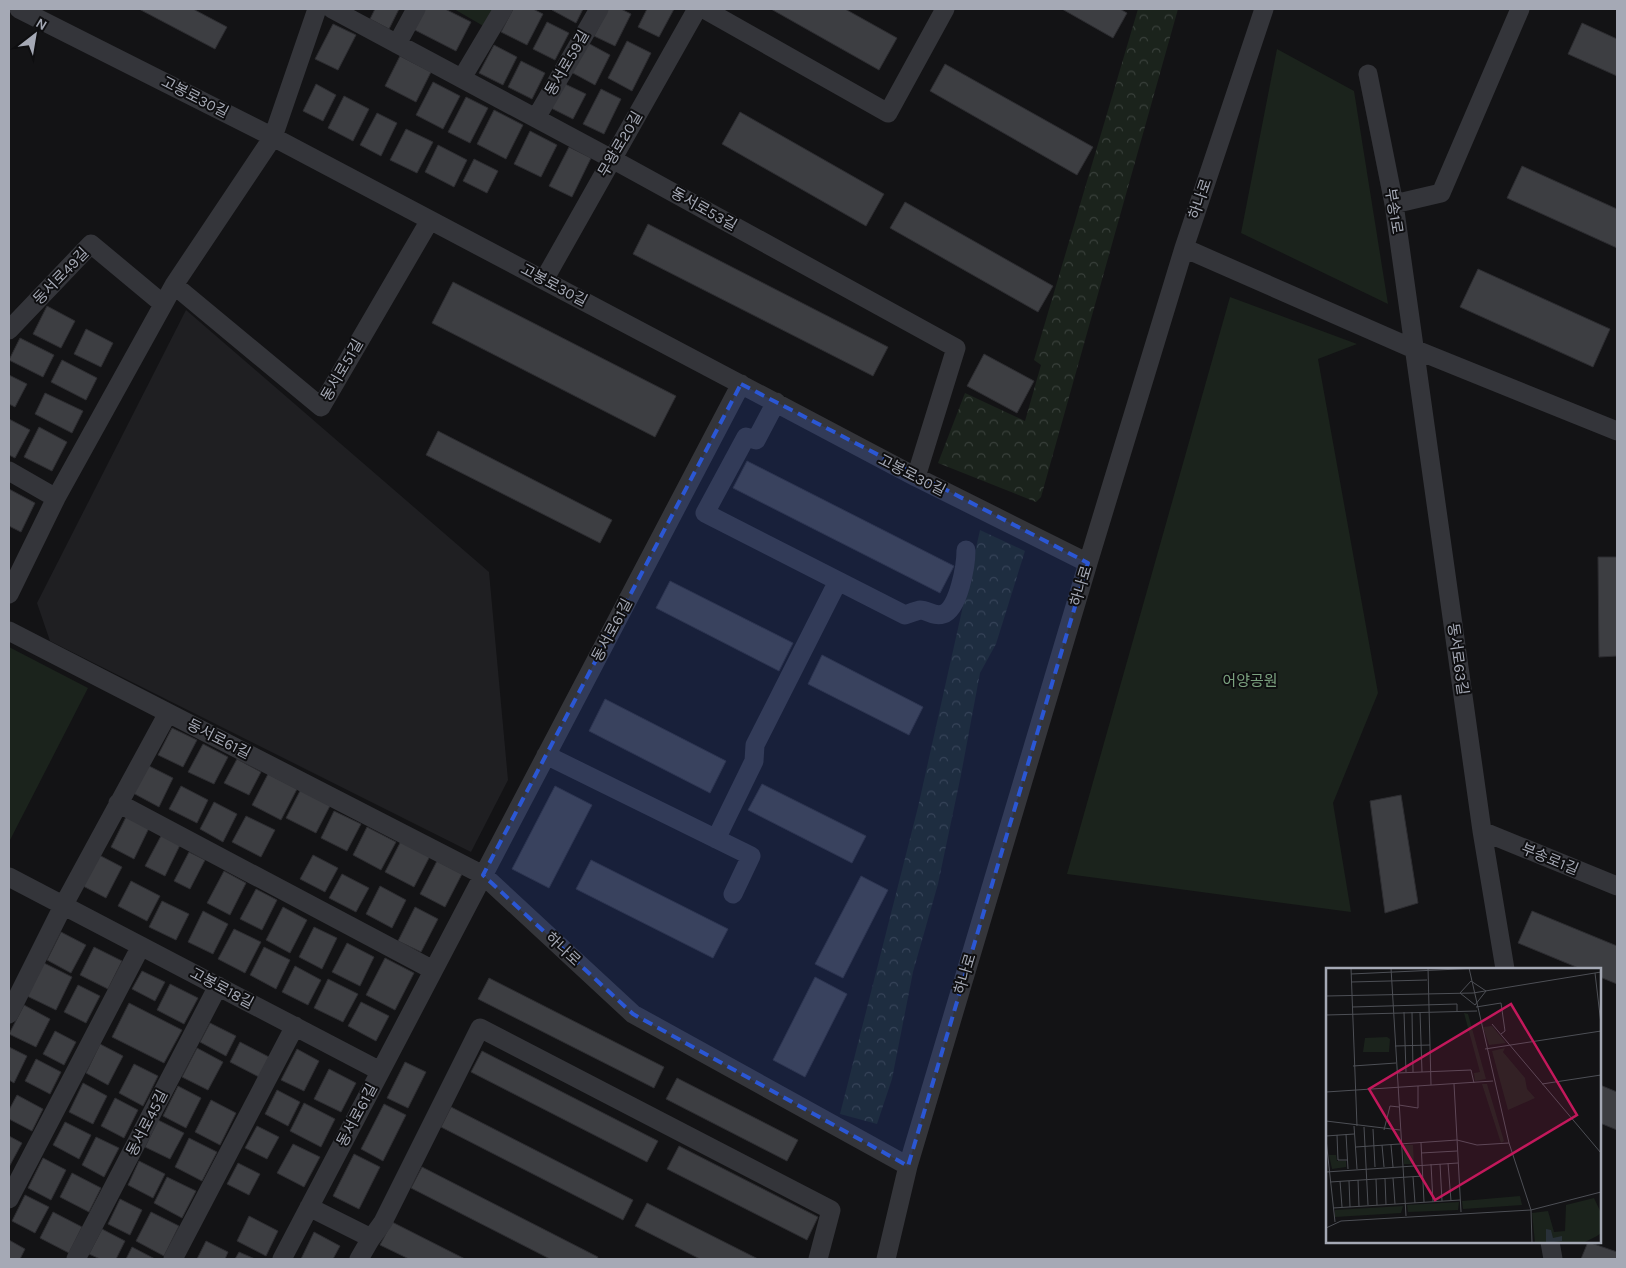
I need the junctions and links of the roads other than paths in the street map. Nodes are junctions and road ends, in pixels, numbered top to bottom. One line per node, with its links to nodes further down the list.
1 (19, 9): 16 (street, 고봉로30길)
2 (317, 9): 16 (street)
3 (332, 9): 12 (street, 동서로53길)
4 (416, 9): 12 (street)
5 (503, 9): 14 (street)
6 (599, 9): 15 (street, 동서로59길)
7 (697, 9): 17 (street, 무왕로20길)
8 (704, 9): 9 (street)
9 (945, 9)
10 (1264, 9): 20 (street, 하나로)
11 (1520, 9): 18 (street)
12 (397, 44): 14 (street, 동서로53길)
13 (1368, 74): 18 (street, 부송1로)
14 (462, 78): 15 (street, 동서로53길)
15 (536, 118): 17 (street, 동서로53길)
16 (273, 137): 19 (street, 고봉로30길); 22 (street)
17 (612, 159): 21 (street, 무왕로20길); 30 (street, 동서로53길)
18 (1394, 204): 25 (street, 부송1로)
19 (430, 220): 21 (street, 고봉로30길); 22 (street, 동서로51길)
20 (1184, 248): 25 (street); 33 (street, 하나로)
21 (544, 280): 26 (street, 고봉로30길)
22 (174, 285): 23 (street)
23 (163, 304): 24 (street, 동서로49길); 31 (street)
24 (9, 330)
25 (1414, 349): 28 (street); 40 (street, 동서로63길)
26 (741, 384): 27 (street, 고봉로30길); 38 (street, 동서로61길)
27 (776, 402): 30 (street, 고봉로30길); 34 (street)
28 (1617, 431)
29 (9, 471): 31 (street)
30 (916, 477): 33 (street, 고봉로30길)
31 (56, 498): 35 (street)
32 (966, 550): 34 (street)
33 (1088, 563): 54 (street, 하나로)
34 (838, 581): 41 (street)
35 (9, 594)
36 (9, 631): 37 (street, 동서로61길)
37 (168, 713): 39 (street); 42 (street, 동서로61길)
38 (546, 755): 41 (street); 42 (street, 동서로61길)
39 (118, 804): 46 (street); 49 (street)
40 (1482, 831): 44 (street, 부송로1길); 48 (street, 동서로63길)
41 (716, 839): 45 (street)
42 (483, 875): 49 (street, 동서로61길); 54 (street, 하나로)
43 (9, 878): 46 (street, 고봉로18길)
44 (1617, 886)
45 (733, 894)
46 (63, 906): 47 (street, 고봉로18길); 51 (street)
47 (141, 946): 50 (street, 고봉로18길); 55 (street)
48 (1505, 968)
49 (433, 970): 53 (street, 동서로61길)
50 (218, 986): 52 (street, 고봉로18길); 59 (street, 동서로45길)
51 (10, 1008)
52 (295, 1026): 53 (street, 고봉로18길); 60 (street)
53 (380, 1071): 56 (street, 동서로61길)
54 (908, 1166): 64 (street, 하나로)
55 (9, 1199)
56 (309, 1207): 57 (street); 61 (street, 동서로61길)
57 (371, 1238): 62 (street); 63 (street)
58 (1550, 1243): 65 (street)
59 (76, 1259)
60 (173, 1259)
61 (282, 1259)
62 (359, 1259)
63 (818, 1259)
64 (886, 1259)
65 (1553, 1259)

